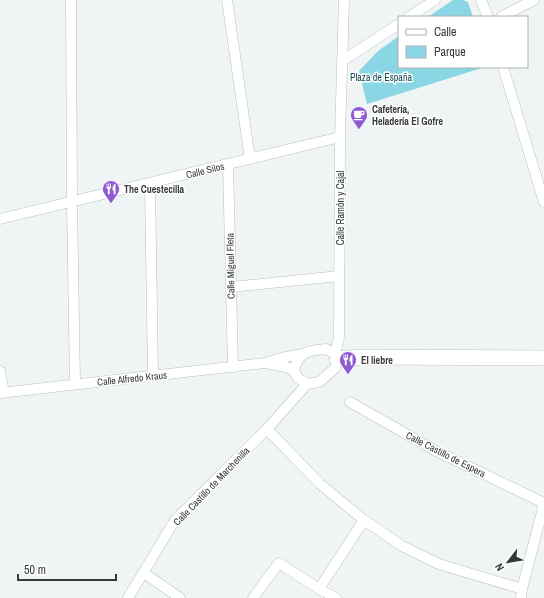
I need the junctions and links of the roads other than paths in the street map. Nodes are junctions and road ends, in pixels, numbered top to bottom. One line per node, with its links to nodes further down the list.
1 (71, 0): 17 (street)
2 (227, 0): 14 (street)
3 (344, 0): 11 (street, Calle Ramón y Cajal)
4 (435, 0): 7 (street)
5 (481, 0): 8 (street)
6 (534, 0): 9 (street)
7 (411, 16)
8 (488, 16)
9 (503, 16)
10 (398, 25): 11 (street)
11 (342, 61): 13 (street, Calle Ramón y Cajal)
12 (504, 68): 18 (street)
13 (340, 137): 14 (street, Calle Silos); 20 (street, Calle Ramón y Cajal)
14 (250, 159): 15 (street, Calle Silos)
15 (228, 164): 16 (street, Calle Silos); 21 (street, Calle Miguel Fleta)
16 (150, 184): 17 (street, Calle Silos); 29 (street)
17 (72, 202): 19 (street, Calle Silos); 30 (street)
18 (544, 202)
19 (0, 219)
20 (340, 276): 21 (street); 23 (street, Calle Ramón y Cajal)
21 (231, 287): 26 (street, Calle Miguel Fleta)
22 (303, 354): 23 (street); 25 (street); 28 (street)
23 (336, 356): 24 (street); 31 (street)
24 (544, 358)
25 (264, 363): 26 (street, Calle Alfredo Kraus); 28 (street)
26 (233, 367): 29 (street, Calle Alfredo Kraus)
27 (0, 371): 32 (street)
28 (294, 371): 31 (street)
29 (153, 376): 30 (street, Calle Alfredo Kraus)
30 (75, 384): 32 (street, Calle Alfredo Kraus)
31 (307, 384): 34 (street, Calle Castillo de Marchenilla)
32 (2, 393)
33 (350, 402): 35 (street, Calle Castillo de Espera)
34 (267, 429): 36 (street); 37 (street, Calle Castillo de Marchenilla)
35 (544, 504): 39 (street)
36 (364, 520): 38 (street); 39 (street)
37 (144, 573): 40 (street, Calle Castillo de Marchenilla); 41 (street)
38 (319, 589): 42 (street); 43 (street)
39 (521, 593)
40 (128, 598)
41 (180, 598)
42 (253, 598)
43 (336, 598)

